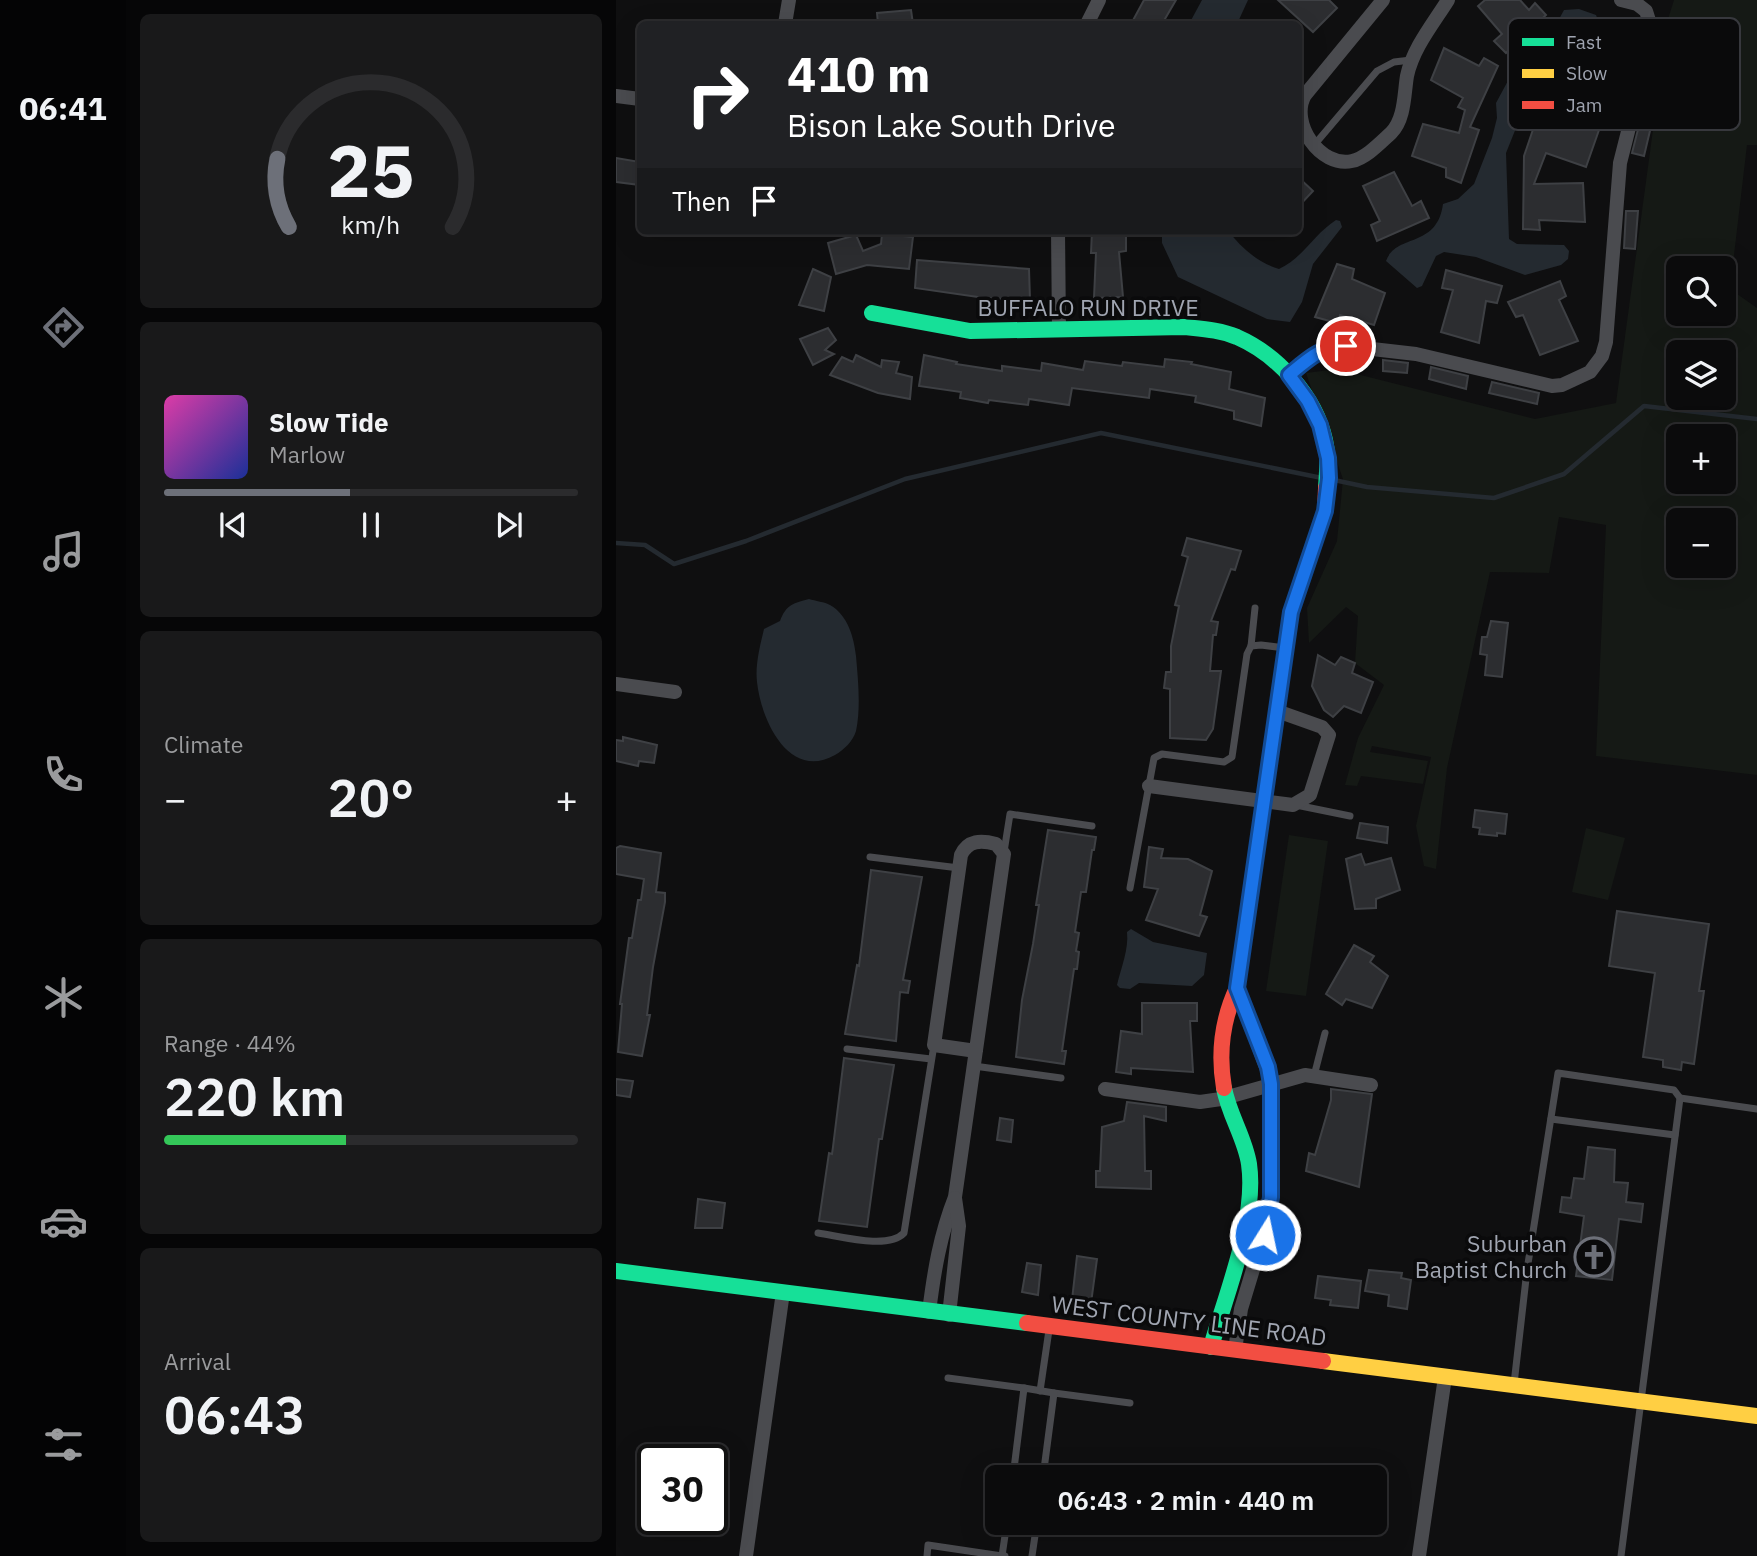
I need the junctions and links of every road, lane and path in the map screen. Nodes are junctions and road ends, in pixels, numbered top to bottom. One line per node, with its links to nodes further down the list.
1 (789, 0): 7 (street)
2 (1098, 0): 8 (street)
3 (1383, 0): 12 (street)
4 (1448, 0): 9 (street)
5 (1621, 0): 6 (street)
6 (1648, 18)
7 (786, 21)
8 (1088, 21)
9 (1412, 60): 15 (lane); 15 (street)
10 (616, 96): 11 (street)
11 (637, 99)
12 (1302, 102)
13 (1302, 126): 15 (street)
14 (1629, 130): 19 (street)
15 (1315, 144)
16 (1058, 235): 18 (street)
17 (872, 313): 18 (street, BUFFALO RUN DRIVE)
18 (1059, 330): 19 (street, BUFFALO RUN DRIVE)
19 (1289, 375): 22 (street, BUFFALO RUN DRIVE)
20 (1255, 608): 21 (lane)
21 (1251, 646): 22 (lane); 26 (lane)
22 (1286, 648): 25 (street, BUFFALO RUN DRIVE)
23 (616, 684): 24 (street)
24 (675, 692)
25 (1277, 711): 27 (street, BUFFALO RUN DRIVE); 28 (street)
26 (1149, 786): 27 (street); 34 (lane)
27 (1264, 802): 28 (street); 35 (street, BUFFALO RUN DRIVE)
28 (1296, 805): 29 (lane)
29 (1350, 816)
30 (1093, 826): 31 (lane)
31 (1004, 854): 33 (street); 39 (street)
32 (870, 857): 33 (lane)
33 (959, 868): 38 (street)
34 (1130, 888)
35 (1237, 988): 42 (street, BUFFALO RUN DRIVE); 45 (street, BUFFALO RUN DRIVE)
36 (1325, 1033): 40 (lane)
37 (847, 1049): 38 (lane)
38 (933, 1052): 39 (street); 51 (lane)
39 (975, 1059): 41 (lane); 50 (street)
40 (1314, 1076): 42 (street); 43 (street)
41 (1061, 1078)
42 (1271, 1084): 45 (street); 58 (street, BUFFALO RUN DRIVE)
43 (1371, 1084)
44 (1105, 1089): 45 (street)
45 (1226, 1098): 57 (street, BUFFALO RUN DRIVE)
46 (1680, 1098): 47 (lane); 48 (lane); 49 (lane)
47 (1757, 1109)
48 (1551, 1119): 49 (lane); 61 (lane)
49 (1675, 1135): 65 (lane)
50 (955, 1197): 54 (street); 55 (street)
51 (818, 1233)
52 (616, 1271): 53 (street, WEST COUNTY LINE ROAD)
53 (783, 1292): 54 (street, WEST COUNTY LINE ROAD); 72 (street)
54 (929, 1312): 55 (street, WEST COUNTY LINE ROAD)
55 (949, 1315): 56 (street, WEST COUNTY LINE ROAD)
56 (1049, 1326): 57 (street, WEST COUNTY LINE ROAD); 63 (lane)
57 (1211, 1347): 58 (street, WEST COUNTY LINE ROAD)
58 (1235, 1350): 59 (street, WEST COUNTY LINE ROAD)
59 (1445, 1377): 61 (street, WEST COUNTY LINE ROAD); 76 (street)
60 (948, 1378): 62 (lane)
61 (1514, 1385): 65 (street, WEST COUNTY LINE ROAD)
62 (1024, 1388): 63 (lane); 68 (lane)
63 (1040, 1391): 64 (lane)
64 (1054, 1393): 66 (lane); 69 (lane)
65 (1639, 1401): 67 (street, WEST COUNTY LINE ROAD); 77 (lane)
66 (1130, 1403)
67 (1757, 1416)
68 (1014, 1465)
69 (1045, 1465)
70 (1006, 1535): 74 (lane)
71 (1035, 1535): 75 (lane)
72 (746, 1556)
73 (927, 1556): 74 (lane)
74 (1004, 1556)
75 (1032, 1556)
76 (1419, 1556)
77 (1621, 1556)

